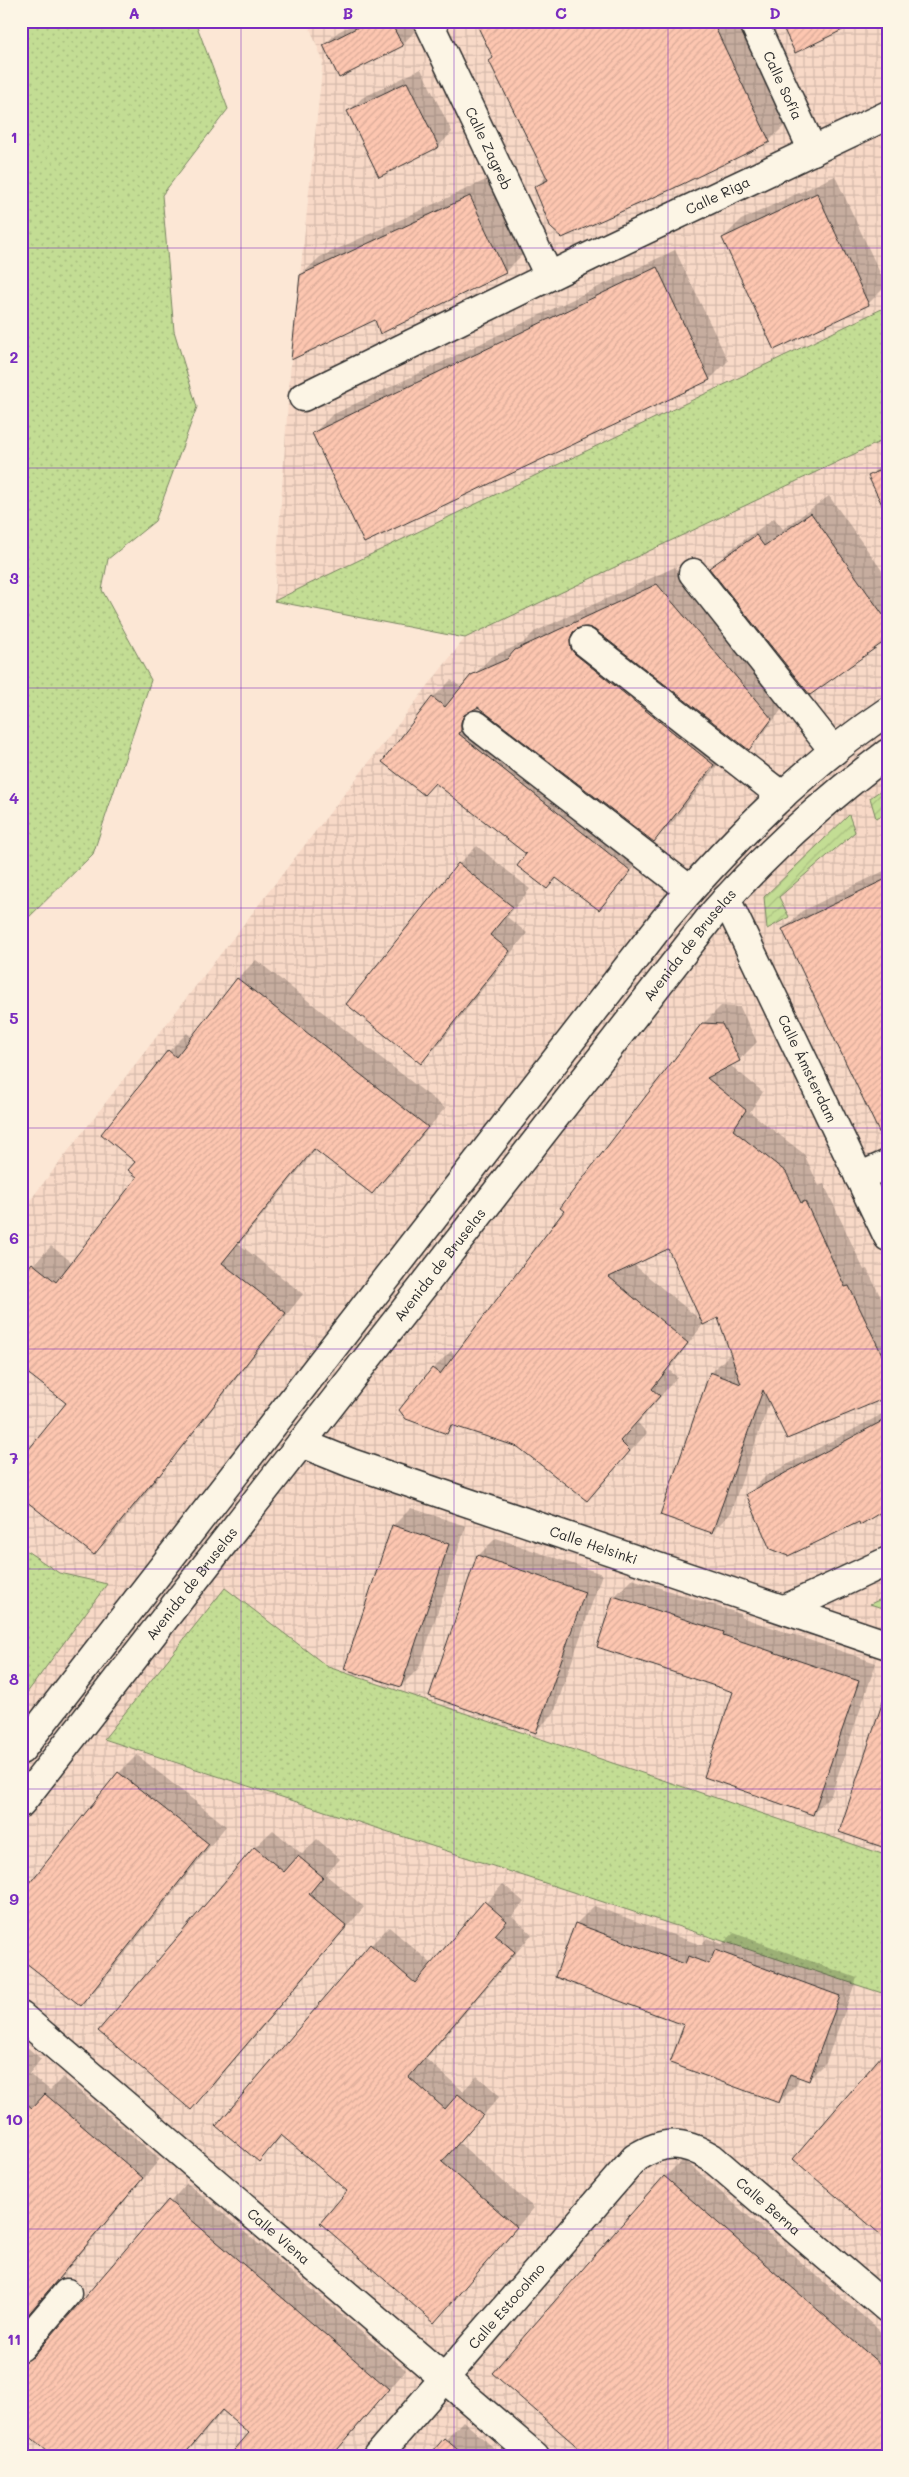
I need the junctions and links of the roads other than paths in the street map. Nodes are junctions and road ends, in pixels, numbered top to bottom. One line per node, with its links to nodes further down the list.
1 (428, 21): 5 (street, Calle Zagreb)
2 (753, 21): 4 (street, Calle Sofía)
3 (888, 115): 4 (street, Calle Riga)
4 (813, 151): 5 (street, Calle Riga)
5 (550, 276): 6 (street, Calle Riga)
6 (302, 398)
7 (693, 573): 11 (street)
8 (585, 642): 13 (street)
9 (888, 711): 11 (street)
10 (476, 725): 14 (street, Calle Ámsterdam)
11 (834, 751): 13 (street)
12 (888, 753): 15 (street, Avenida de Bruselas)
13 (782, 796): 14 (street)
14 (696, 882): 15 (street, Calle Ámsterdam); 19 (street)
15 (726, 899): 17 (street, Calle Ámsterdam); 20 (street, Avenida de Bruselas)
16 (888, 1164): 17 (street)
17 (859, 1177): 18 (street, Calle Ámsterdam)
18 (888, 1237)
19 (274, 1424): 20 (street, Calle Helsinki); 24 (street)
20 (301, 1443): 22 (street, Calle Helsinki); 25 (street, Avenida de Bruselas)
21 (888, 1561): 22 (street)
22 (785, 1609): 23 (street, Calle Helsinki)
23 (888, 1645)
24 (23, 1746): 25 (street)
25 (53, 1761): 26 (street, Avenida de Bruselas)
26 (21, 1803)
27 (21, 2016): 32 (street, Calle Viena)
28 (635, 2158): 30 (street, Calle Berna); 32 (street, Calle Estocolmo)
29 (67, 2293): 31 (street)
30 (888, 2309)
31 (21, 2347)
32 (445, 2378): 33 (street, Calle Estocolmo); 34 (street, Calle Viena)
33 (377, 2456)
34 (535, 2456)

